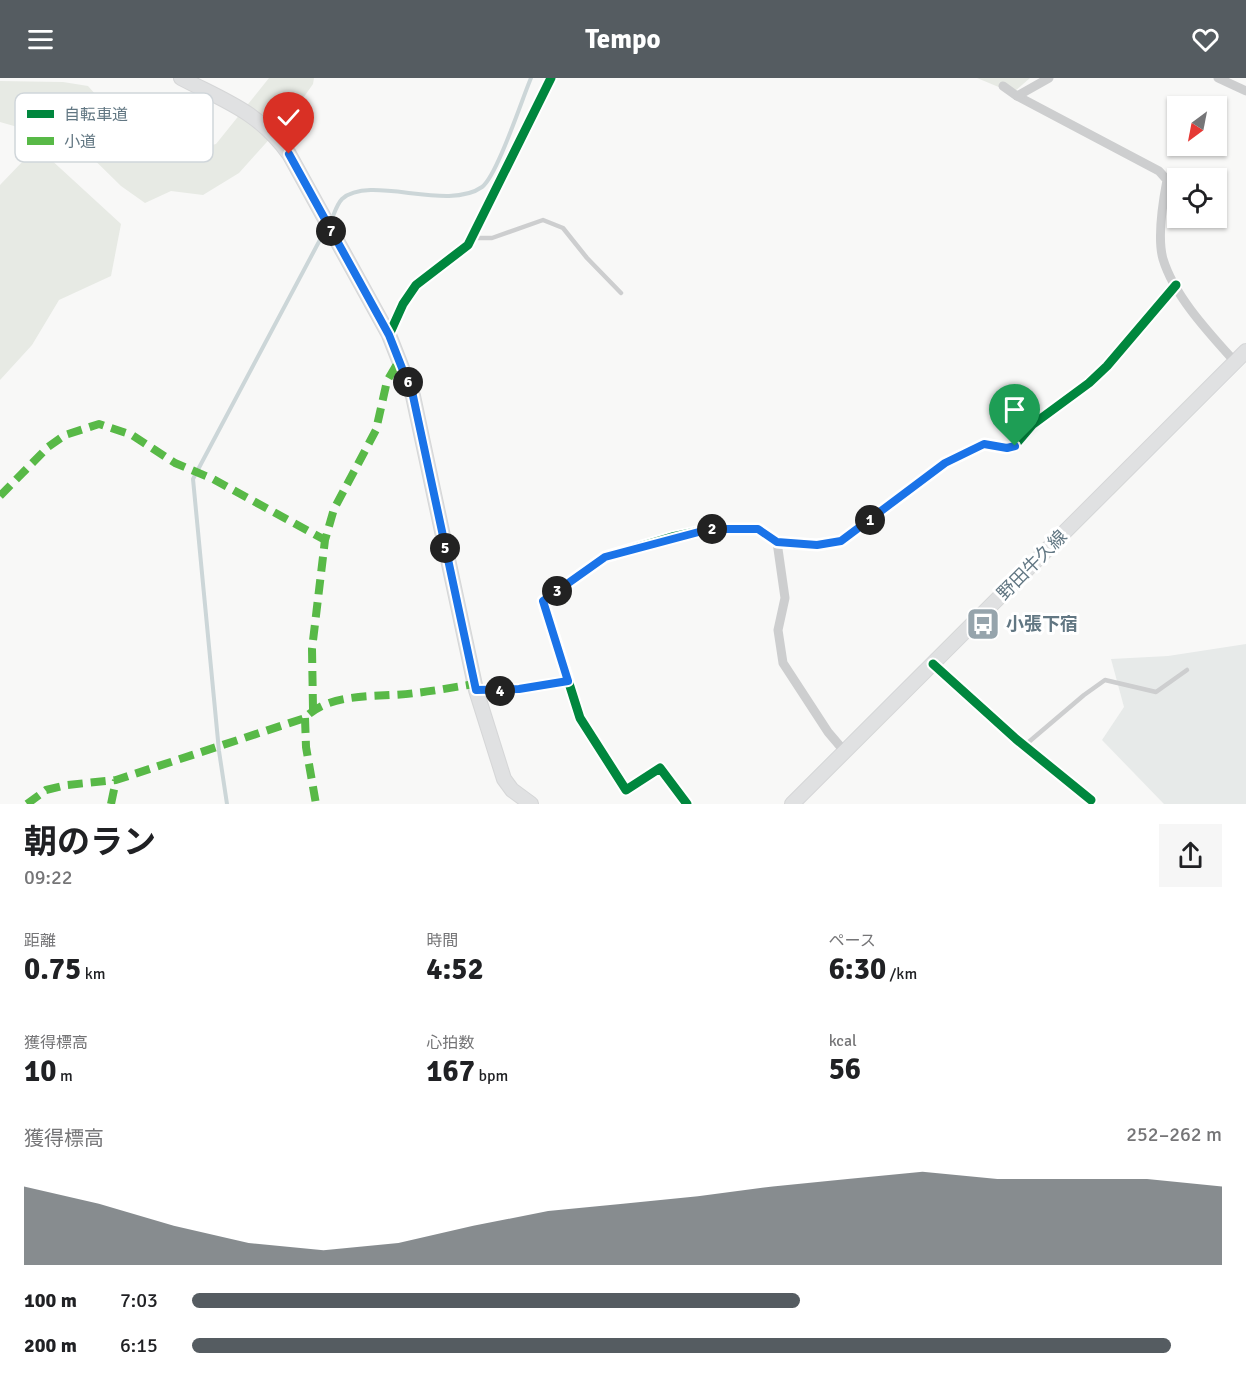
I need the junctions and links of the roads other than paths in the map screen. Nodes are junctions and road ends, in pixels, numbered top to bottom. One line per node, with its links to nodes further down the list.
1 (181, 78): 7 (main road)
2 (551, 78): 10 (street)
3 (1049, 78): 9 (street)
4 (1218, 78): 6 (street)
5 (1003, 86): 9 (street)
6 (1246, 91)
7 (209, 93)
8 (213, 95): 13 (main road)
9 (1017, 96): 11 (street)
10 (472, 238): 12 (lane); 13 (street)
11 (1176, 285): 15 (street); 16 (street)
12 (621, 293)
13 (389, 335): 20 (main road)
14 (1246, 351): 15 (main road, 野田牛久線)
15 (1236, 363): 17 (main road, 野田牛久線)
16 (777, 542): 19 (street); 22 (street)
17 (933, 664): 21 (street); 22 (main road, 野田牛久線)
18 (1187, 670): 21 (lane)
19 (568, 681): 20 (lane); 25 (street)
20 (476, 690): 24 (main road)
21 (1024, 746): 23 (street)
22 (845, 752): 26 (main road, 野田牛久線)
23 (1092, 802)
24 (531, 804)
25 (687, 804)
26 (792, 804)

